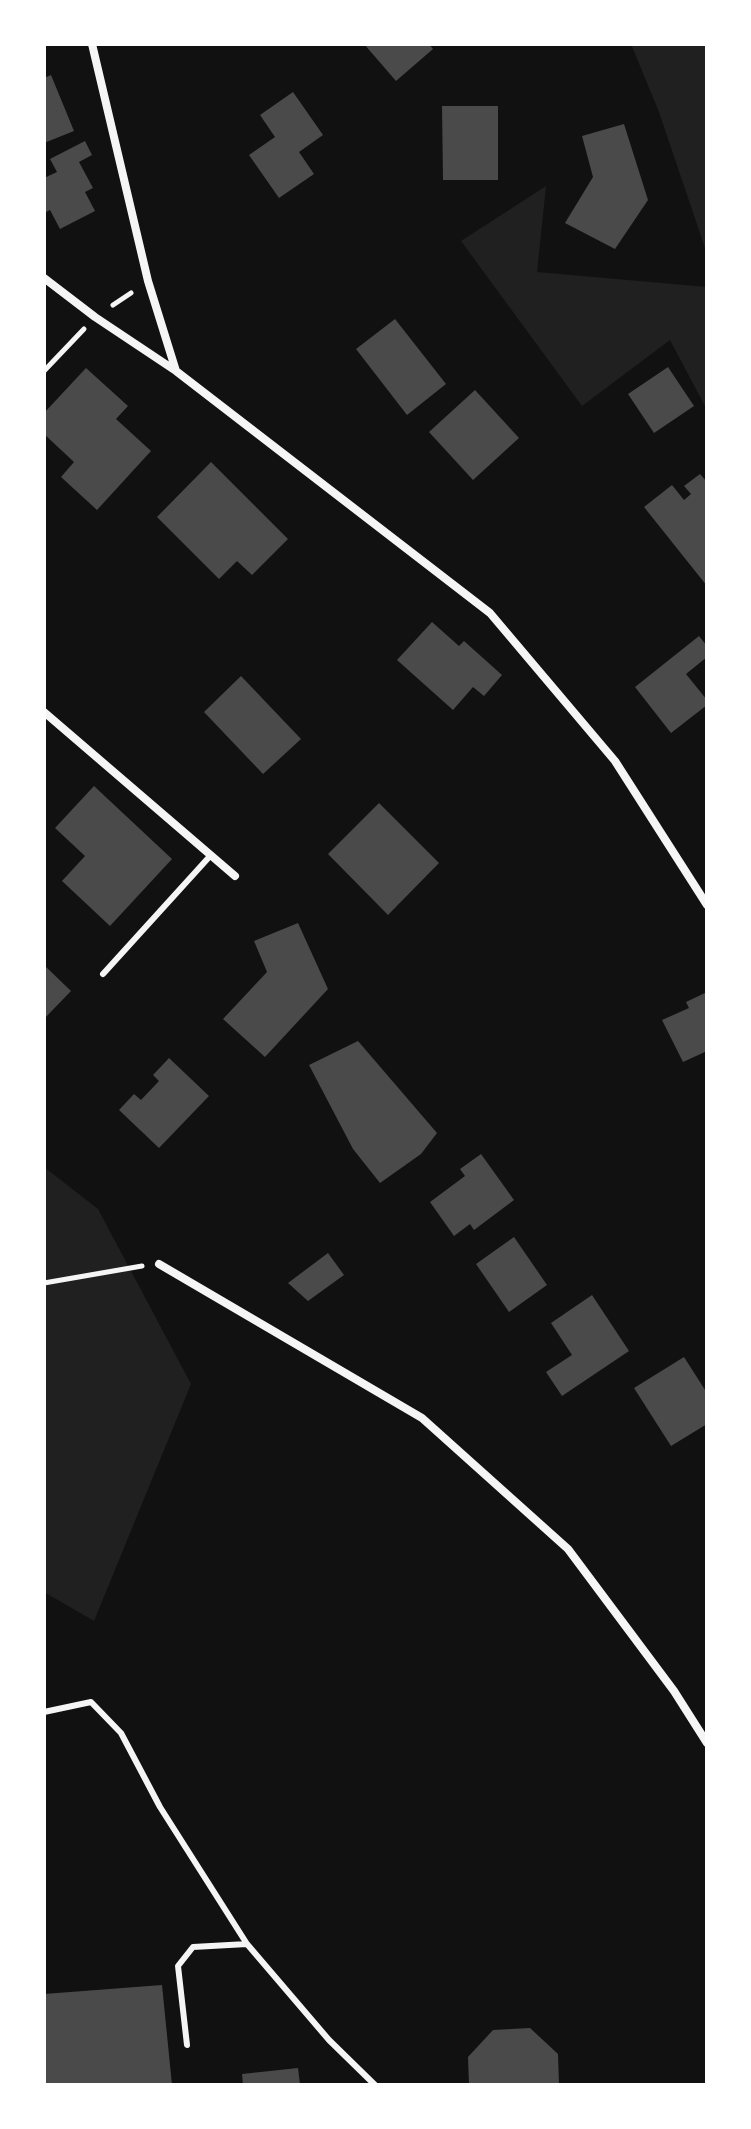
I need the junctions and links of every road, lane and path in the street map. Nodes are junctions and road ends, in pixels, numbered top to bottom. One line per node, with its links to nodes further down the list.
1 (92, 44): 3 (street)
2 (44, 278): 4 (street)
3 (148, 281): 4 (path); 7 (street)
4 (95, 317): 7 (street)
5 (74, 340): 6 (path)
6 (44, 371)
7 (176, 371): 11 (street)
8 (44, 712): 9 (street)
9 (211, 855): 10 (street); 12 (lane)
10 (235, 876)
11 (707, 905)
12 (103, 974)
13 (159, 1264): 14 (path); 16 (street)
14 (44, 1283)
15 (44, 1712): 17 (lane)
16 (707, 1743)
17 (247, 1944): 18 (lane); 19 (lane)
18 (187, 2045)
19 (375, 2085)

